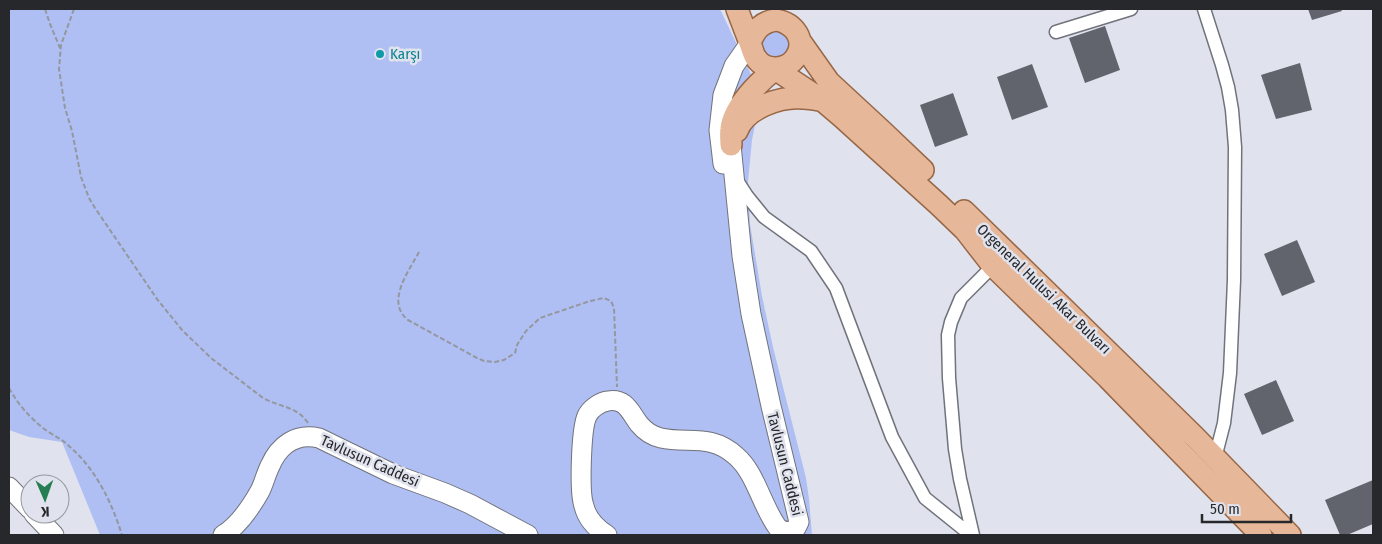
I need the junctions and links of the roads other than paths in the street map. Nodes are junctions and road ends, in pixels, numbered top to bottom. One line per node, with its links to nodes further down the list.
1 (737, 9): 6 (main road)
2 (1131, 9): 5 (street)
3 (1204, 9): 13 (street)
4 (789, 25): 6 (main road); 7 (main road); 13 (main road, Orgeneral Hulusi Akar Bulvarı)
5 (1056, 32)
6 (750, 43): 7 (main road); 11 (street, Tavlusun Caddesi)
7 (775, 69): 8 (main road, Orgeneral Hulusi Akar Bulvarı); 9 (main road)
8 (822, 100): 9 (main road); 12 (main road, Orgeneral Hulusi Akar Bulvarı)
9 (731, 145): 10 (street, Tavlusun Caddesi)
10 (734, 174): 11 (street, Tavlusun Caddesi); 21 (street)
11 (737, 205): 20 (street, Tavlusun Caddesi)
12 (992, 266): 21 (street); 22 (main road, Orgeneral Hulusi Akar Bulvarı)
13 (1215, 458): 23 (main road, Orgeneral Hulusi Akar Bulvarı)
14 (9, 486): 15 (street)
15 (20, 499)
16 (44, 524): 17 (street)
17 (54, 535)
18 (223, 535): 19 (street, Tavlusun Caddesi)
19 (528, 535)
20 (607, 535)
21 (972, 535)
22 (1261, 535)
23 (1290, 535)

